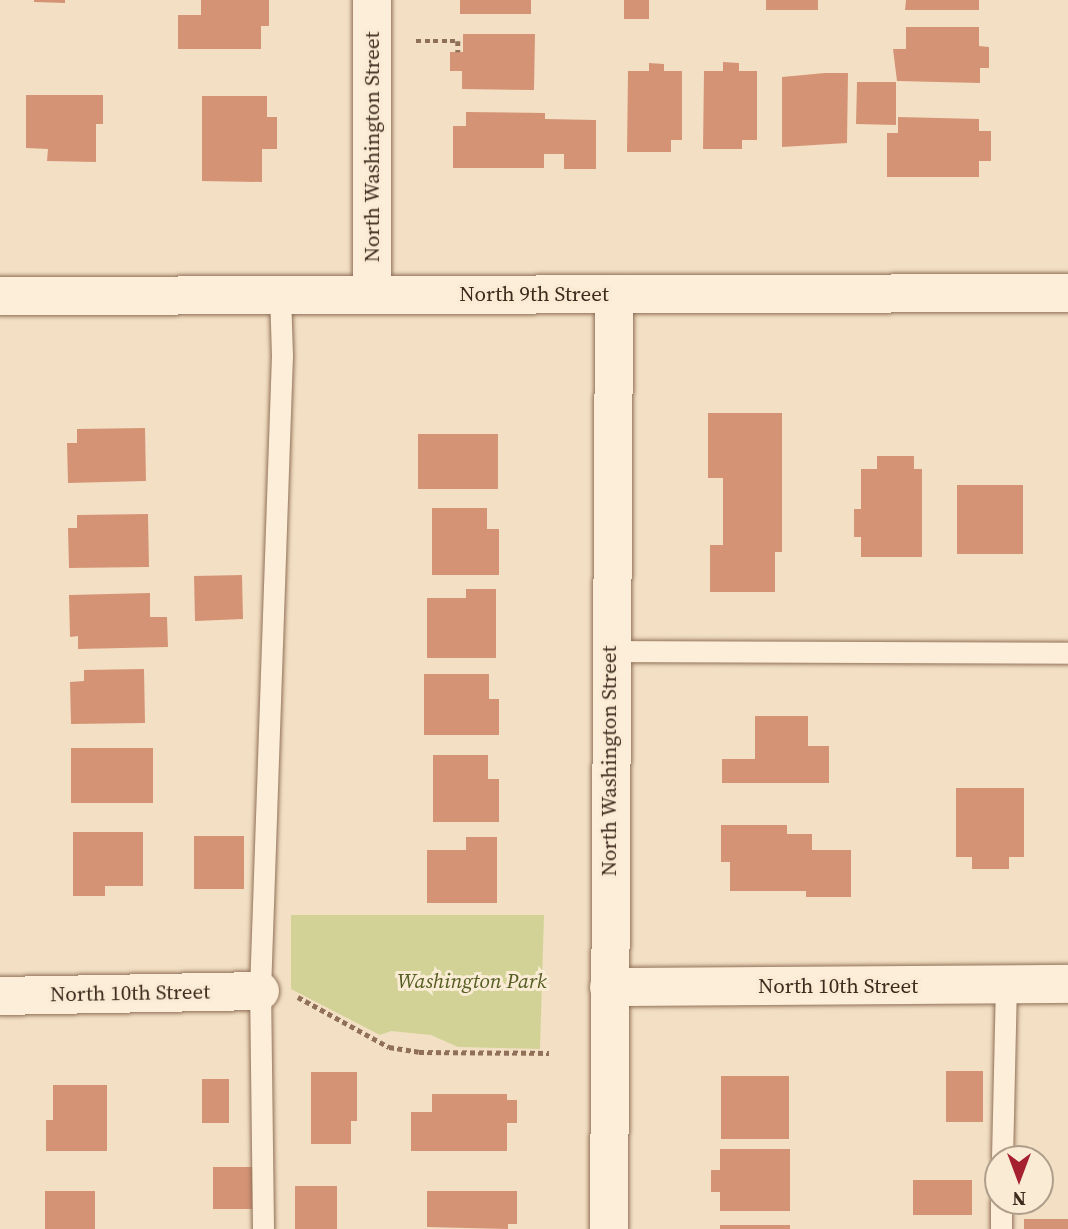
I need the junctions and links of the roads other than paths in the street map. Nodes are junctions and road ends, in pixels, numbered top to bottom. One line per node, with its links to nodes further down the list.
1 (372, 0): 4 (street, North Washington Street)
2 (280, 293): 4 (street, North 9th Street); 6 (street, North 9th Street); 12 (lane)
3 (1068, 293): 5 (street, North 9th Street)
4 (372, 294): 5 (street, North 9th Street)
5 (614, 294): 7 (street, North Washington Street)
6 (0, 296)
7 (609, 651): 8 (lane); 11 (street, North Washington Street)
8 (1068, 653)
9 (1068, 984): 10 (street, North 10th Street)
10 (1006, 985): 11 (street, North 10th Street); 14 (lane)
11 (609, 987): 16 (street, North Washington Street)
12 (260, 991): 13 (street, North 10th Street); 15 (lane)
13 (0, 996)
14 (1002, 1145)
15 (263, 1229)
16 (609, 1229)

